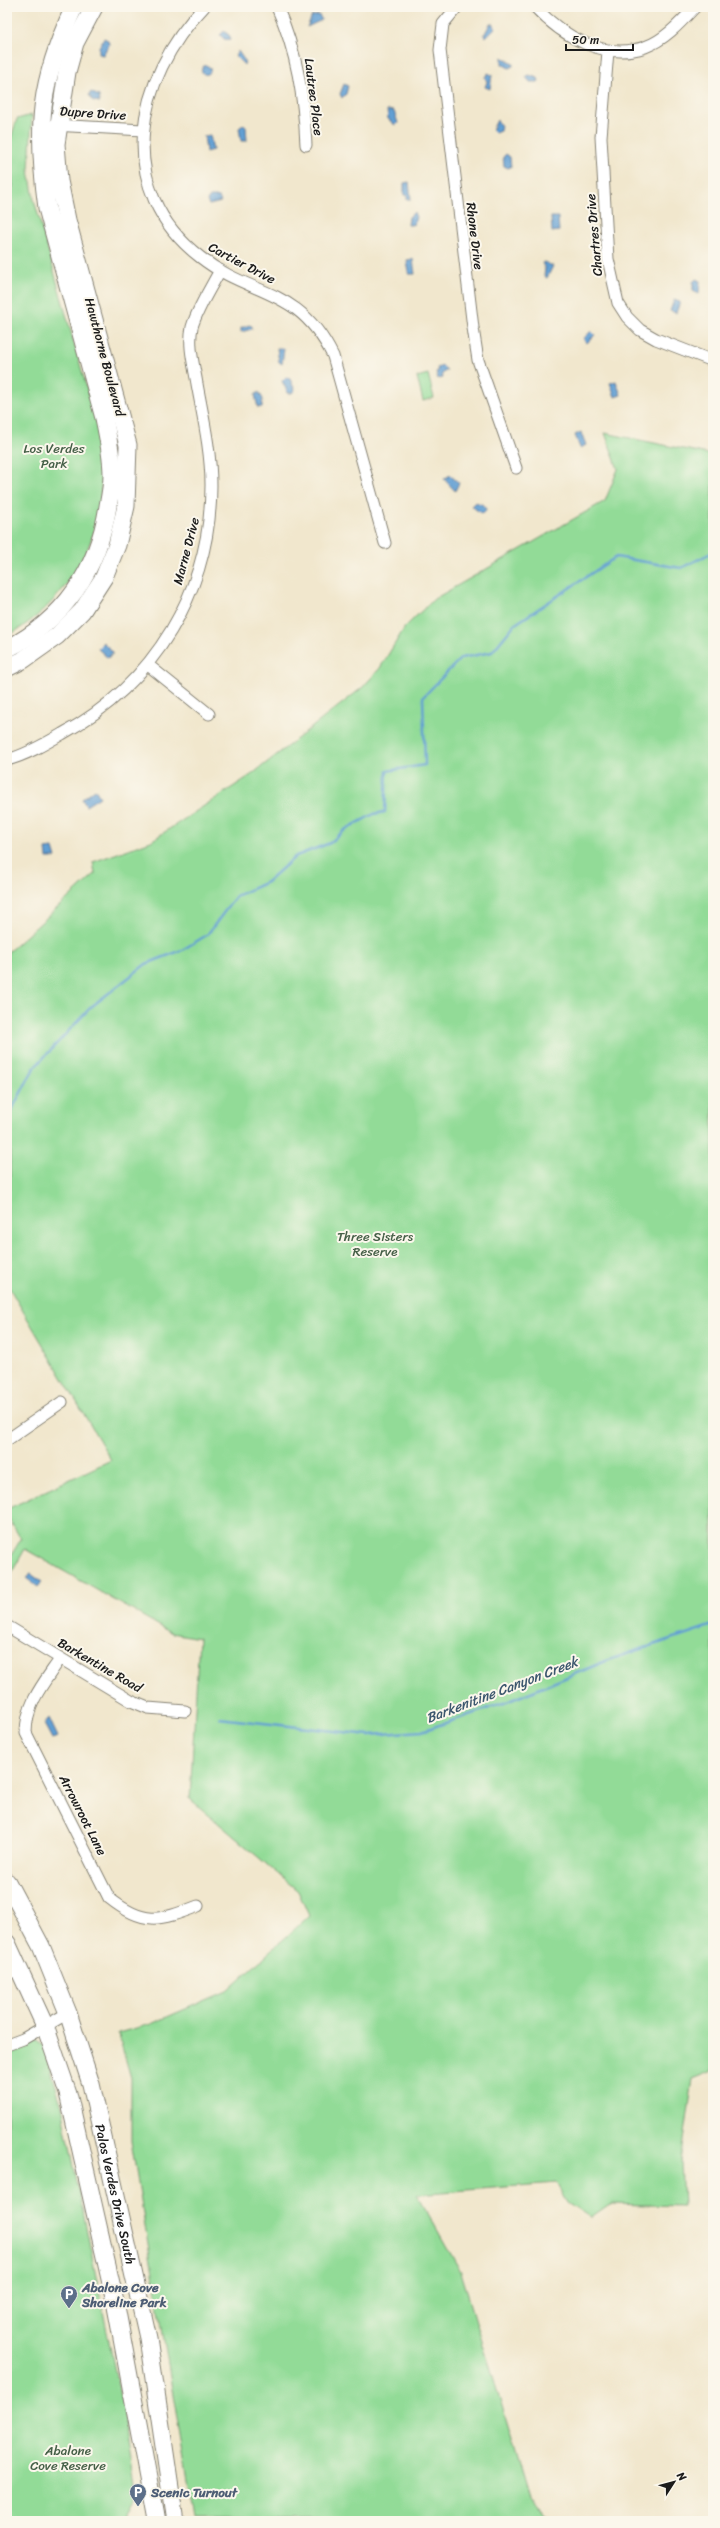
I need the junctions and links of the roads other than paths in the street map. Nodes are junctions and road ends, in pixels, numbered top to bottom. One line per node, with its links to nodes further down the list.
1 (74, 7): 9 (main road, Hawthorne Boulevard)
2 (94, 7): 10 (main road, Hawthorne Boulevard)
3 (204, 7): 11 (street, Cartier Drive)
4 (277, 7): 12 (street, Lautrec Place)
5 (457, 7): 15 (street, Rhone Drive)
6 (536, 7): 8 (street)
7 (695, 7): 8 (street)
8 (608, 51): 14 (street, Chartres Drive)
9 (40, 123): 10 (street, Dupre Drive); 16 (main road, Hawthorne Boulevard)
10 (59, 125): 11 (street, Dupre Drive); 18 (main road, Hawthorne Boulevard)
11 (143, 130): 13 (street, Cartier Drive)
12 (306, 145)
13 (220, 270): 17 (street, Cartier Drive); 20 (street, Marne Drive)
14 (713, 361)
15 (516, 468)
16 (110, 497): 18 (main road); 19 (main road, Hawthorne Boulevard)
17 (385, 543)
18 (112, 558): 21 (main road, Hawthorne Boulevard)
19 (7, 649)
20 (148, 665): 22 (street); 23 (street, Marne Drive)
21 (7, 668)
22 (209, 714)
23 (7, 760)
24 (62, 1402): 25 (street)
25 (7, 1440)
26 (7, 1626): 27 (street, Barkentine Road)
27 (60, 1659): 28 (street, Barkentine Road); 30 (street, Arrowroot Lane)
28 (185, 1711)
29 (7, 1882): 32 (main road, Palos Verdes Drive South)
30 (198, 1906)
31 (7, 1943): 33 (main road, Palos Verdes Drive South)
32 (68, 2013): 33 (street); 36 (main road, Palos Verdes Drive South)
33 (45, 2026): 34 (street); 35 (main road, Palos Verdes Drive South)
34 (7, 2045)
35 (156, 2521)
36 (175, 2521)

